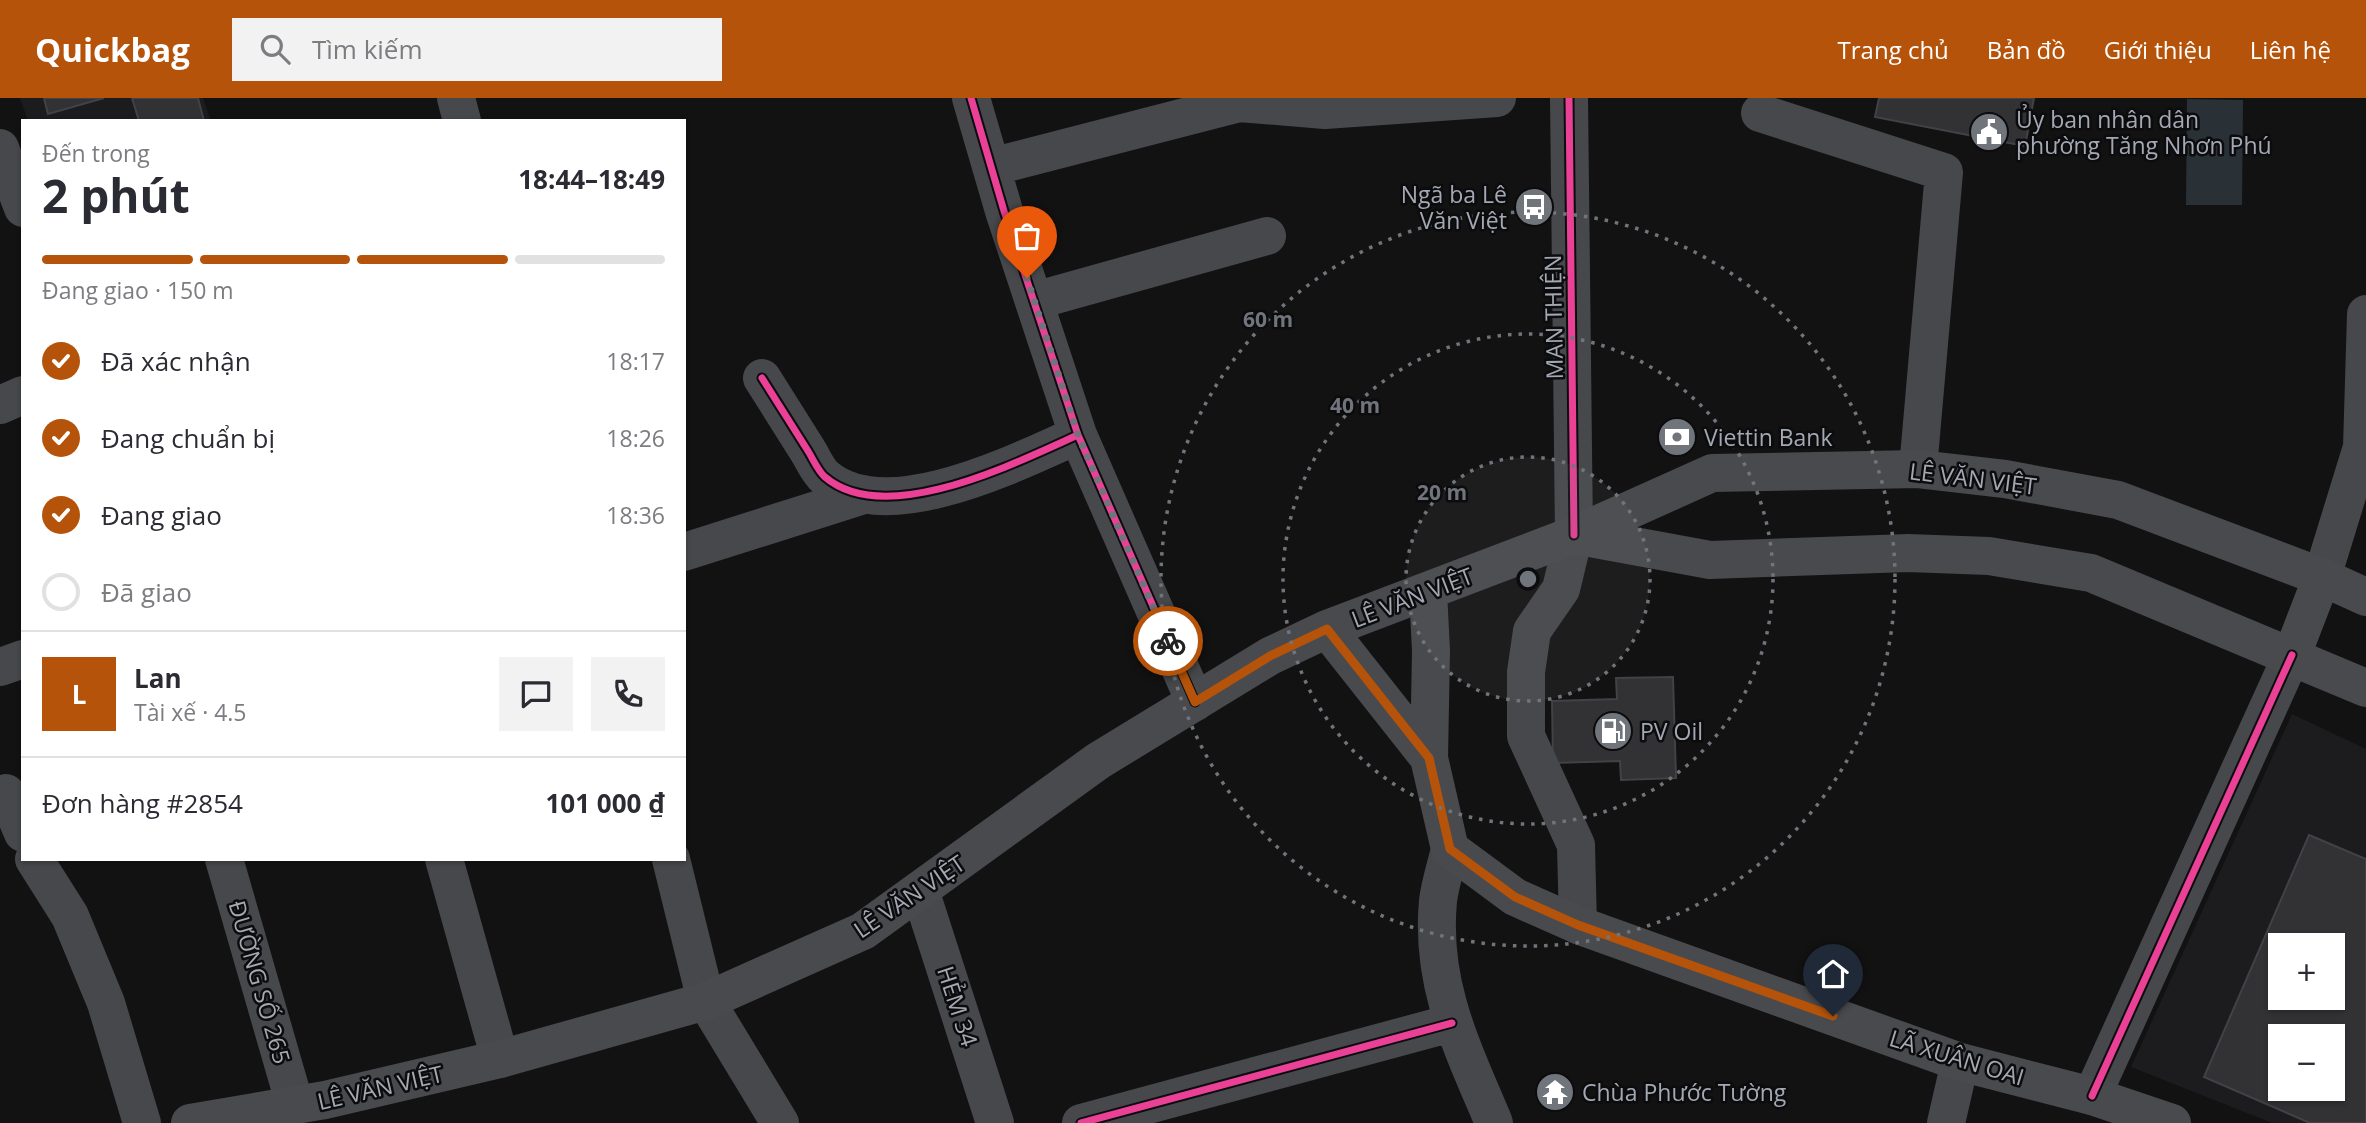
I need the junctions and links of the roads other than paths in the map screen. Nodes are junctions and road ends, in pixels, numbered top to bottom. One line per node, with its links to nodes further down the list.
1 (456, 98): 6 (street)
2 (971, 98): 8 (street)
3 (1497, 98): 8 (street)
4 (1569, 98): 19 (street, MAN THIỆN)
5 (1760, 113): 17 (street)
6 (461, 119)
7 (0, 148): 9 (street)
8 (991, 167): 11 (street)
9 (21, 203)
10 (1267, 236): 11 (street)
11 (1034, 301): 16 (street)
12 (2366, 314): 21 (street)
13 (762, 378): 18 (street)
14 (21, 396): 15 (street)
15 (0, 405)
16 (1078, 435): 18 (street); 29 (street)
17 (1918, 468): 19 (main road, LÊ VĂN VIỆT); 21 (main road, LÊ VĂN VIỆT)
18 (864, 495): 20 (street)
19 (1574, 536): 22 (main road, LÊ VĂN VIỆT); 25 (main road); 39 (street, MAN THIỆN)
20 (686, 551)
21 (2322, 578): 23 (main road, LÊ VĂN VIỆT); 25 (main road)
22 (1428, 591): 24 (main road, LÊ VĂN VIỆT); 30 (main road)
23 (2366, 597)
24 (1327, 629): 29 (main road, LÊ VĂN VIỆT); 30 (main road)
25 (2292, 655): 28 (main road); 44 (street)
26 (21, 660): 27 (street)
27 (0, 667)
28 (2366, 688)
29 (1195, 702): 38 (main road, LÊ VĂN VIỆT)
30 (1429, 758): 33 (main road)
31 (0, 795): 32 (street)
32 (21, 828)
33 (1450, 849): 39 (main road, LÃ XUÂN OAI); 41 (street)
34 (35, 861): 47 (street)
35 (225, 861): 45 (street, ĐƯỜNG SỐ 265)
36 (445, 861): 42 (street)
37 (671, 861): 40 (street)
38 (920, 890): 40 (main road, LÊ VĂN VIỆT); 50 (street, HẺM 34)
39 (1578, 925): 43 (main road, LÃ XUÂN OAI)
40 (706, 1001): 42 (main road, LÊ VĂN VIỆT); 49 (street)
41 (1452, 1023): 51 (street); 52 (street)
42 (500, 1059): 45 (main road, LÊ VĂN VIỆT)
43 (1960, 1062): 44 (main road, LÃ XUÂN OAI); 53 (street)
44 (2092, 1096): 46 (main road, LÃ XUÂN OAI)
45 (317, 1110): 48 (main road, LÊ VĂN VIỆT)
46 (2155, 1120)
47 (142, 1123)
48 (190, 1123)
49 (780, 1123)
50 (995, 1123)
51 (1082, 1123)
52 (1494, 1123)
53 (1947, 1123)

